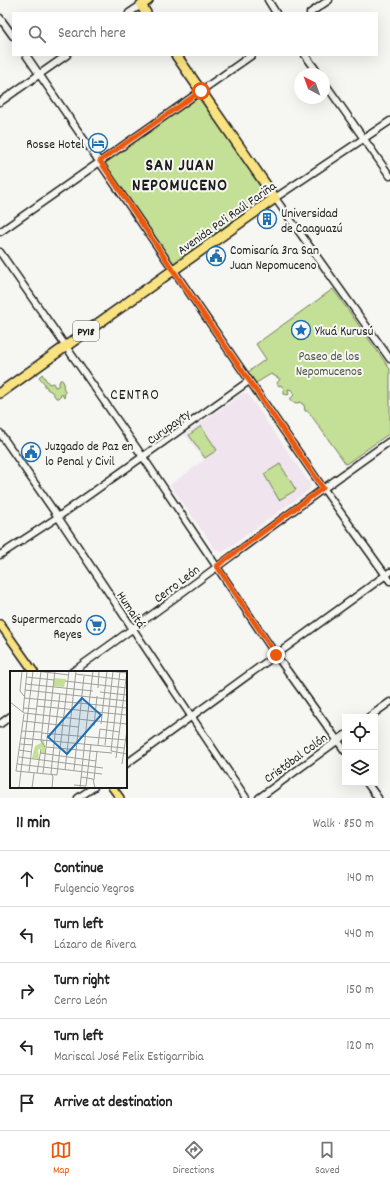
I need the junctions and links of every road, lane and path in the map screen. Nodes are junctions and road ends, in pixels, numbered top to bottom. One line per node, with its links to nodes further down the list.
1 (268, 0): 6 (street)
2 (329, 0): 7 (street)
3 (142, 2): 4 (street); 5 (highway)
4 (130, 12)
5 (146, 12)
6 (275, 12)
7 (311, 12)
8 (0, 18): 9 (street)
9 (12, 35)
10 (27, 56): 16 (street)
11 (66, 56): 16 (street)
12 (177, 56): 18 (highway)
13 (251, 56): 18 (street)
14 (307, 56): 15 (street)
15 (315, 68)
16 (40, 74): 19 (street); 22 (street)
17 (330, 90): 21 (street)
18 (201, 91): 22 (street); 24 (highway)
19 (0, 102)
20 (390, 121): 21 (street, Avenida Pa'i Raúl Fariña)
21 (364, 138): 23 (street); 24 (street, Avenida Pa'i Raúl Fariña)
22 (100, 161): 25 (street); 27 (street)
23 (390, 176)
24 (275, 198): 27 (highway, Avenida Pa'i Raúl Fariña); 29 (street)
25 (0, 232)
26 (0, 252): 28 (street)
27 (173, 270): 28 (highway, Avenida Pa'i Raúl Fariña / PY18); 30 (street)
28 (66, 346): 31 (highway, Avenida Pa'i Raúl Fariña / PY18); 34 (street)
29 (390, 359)
30 (249, 381): 34 (street, Curupayty); 35 (street)
31 (0, 392)
32 (0, 433): 36 (street, Humaitá)
33 (390, 441): 35 (street, Cerro León)
34 (143, 458): 36 (street, Curupayty); 38 (street)
35 (323, 488): 38 (street, Cerro León); 39 (street)
36 (58, 517): 37 (street, Curupayty); 42 (street, Humaitá)
37 (0, 555)
38 (217, 566): 42 (street, Cerro León); 43 (street)
39 (388, 573): 40 (street); 43 (street)
40 (390, 581)
41 (0, 624): 44 (main road)
42 (132, 629): 45 (street, Cerro León); 48 (street, Humaitá)
43 (276, 655): 48 (street); 52 (street)
44 (33, 671)
45 (73, 671)
46 (390, 702): 47 (street)
47 (373, 714)
48 (191, 716): 54 (street); 60 (street, Humaitá)
49 (10, 717): 50 (street)
50 (0, 724)
51 (342, 737): 52 (street, Cristóbal Colón)
52 (337, 740): 53 (street); 61 (street, Cristóbal Colón)
53 (344, 750)
54 (127, 763)
55 (369, 786): 62 (street)
56 (93, 788): 58 (street)
57 (113, 788): 59 (main road)
58 (78, 798)
59 (120, 798)
60 (246, 798)
61 (258, 798)
62 (378, 798)

